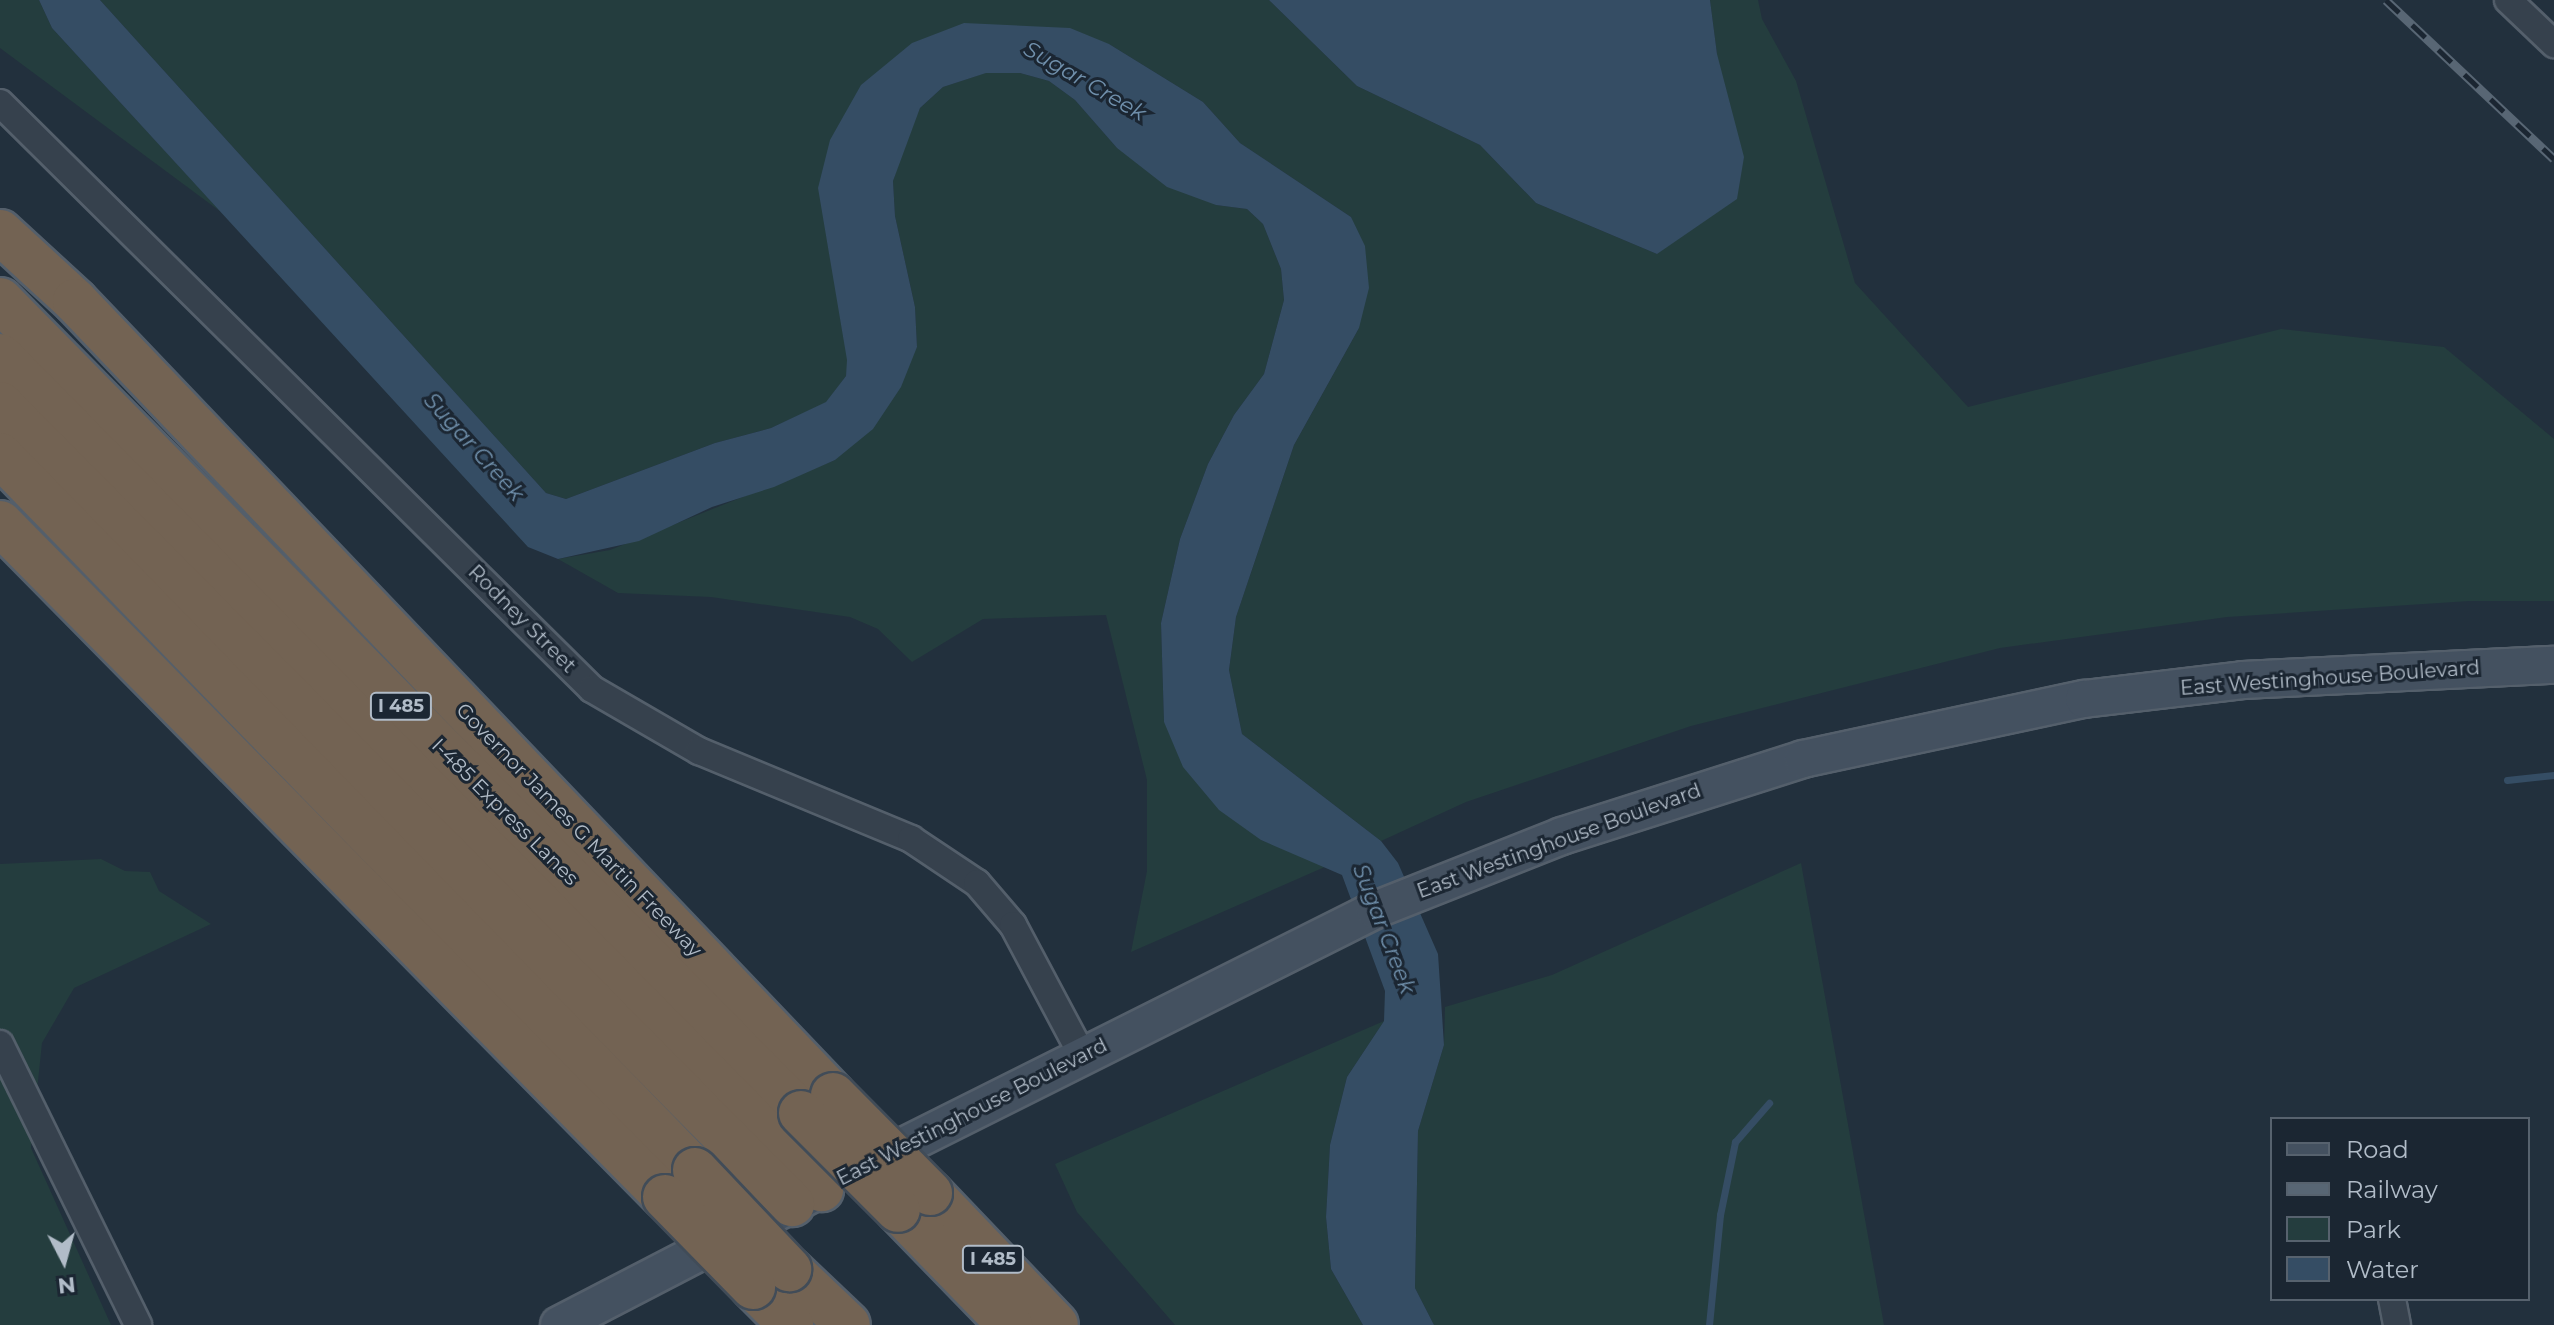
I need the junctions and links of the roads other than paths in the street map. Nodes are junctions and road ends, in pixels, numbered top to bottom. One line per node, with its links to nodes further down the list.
1 (2508, 0): 2 (street)
2 (2554, 44)
3 (0, 103): 14 (street, Rodney Street)
4 (0, 232): 7 (highway, Governor James G Martin Freeway / I 485)
5 (0, 261): 7 (highway)
6 (0, 300): 15 (highway, I-485 Express Lanes / I 485)
7 (75, 301): 15 (highway, Governor James G Martin Freeway / I 485)
8 (0, 356): 17 (highway)
9 (0, 404): 17 (highway)
10 (0, 455): 16 (highway)
11 (0, 523): 16 (highway)
12 (2554, 665): 14 (main road, East Westinghouse Boulevard)
13 (0, 1044): 21 (street)
14 (1082, 1055): 17 (main road, East Westinghouse Boulevard)
15 (817, 1104): 18 (highway, Governor James G Martin Freeway / I 485, bridge)
16 (680, 1184): 19 (highway, bridge)
17 (807, 1196): 22 (main road, East Westinghouse Boulevard)
18 (914, 1201): 25 (highway, I 485); 26 (highway, Governor James G Martin Freeway / I 485)
19 (771, 1278): 23 (highway); 24 (highway)
20 (2392, 1301): 27 (street)
21 (138, 1325)
22 (559, 1325)
23 (791, 1325)
24 (848, 1325)
25 (1010, 1325)
26 (1056, 1325)
27 (2397, 1325)

